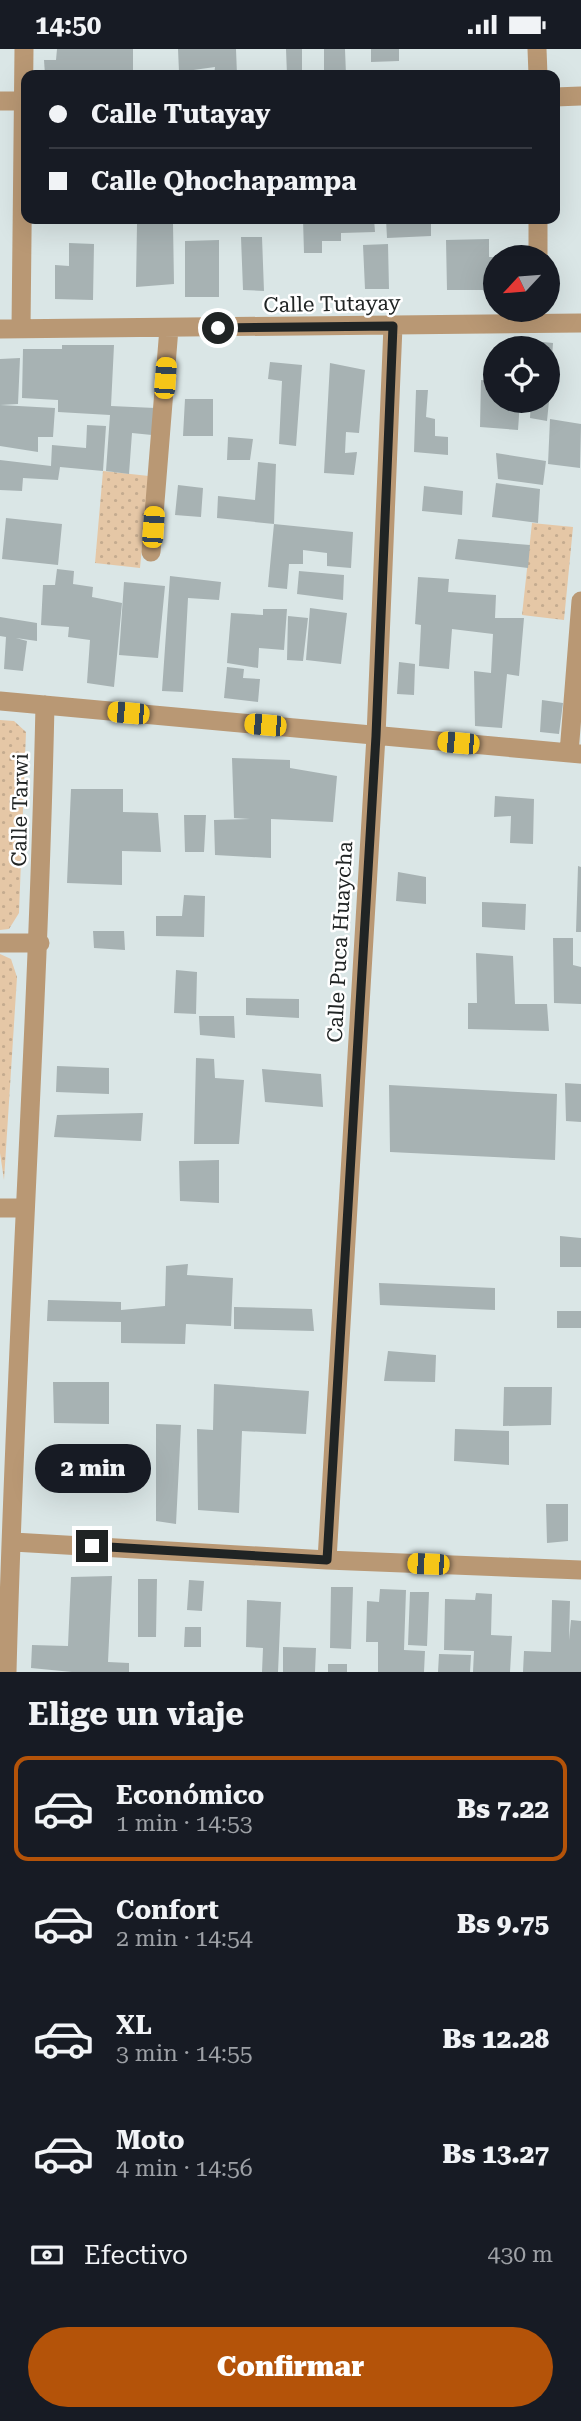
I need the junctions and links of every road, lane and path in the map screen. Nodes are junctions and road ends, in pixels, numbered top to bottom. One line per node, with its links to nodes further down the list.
1 (24, 49): 3 (street)
2 (537, 49): 4 (street)
3 (25, 70)
4 (538, 70)
5 (581, 96): 6 (street)
6 (560, 97)
7 (0, 101): 8 (street)
8 (21, 101)
9 (23, 224): 18 (street)
10 (538, 224): 11 (street)
11 (538, 245)
12 (483, 320): 15 (street, Calle Tutayay)
13 (560, 320): 14 (street, Calle Tutayay)
14 (581, 323)
15 (393, 326): 16 (street, Calle Tutayay); 23 (street, Calle Puca Huaycha)
16 (169, 328): 18 (street, Calle Tutayay); 19 (street)
17 (0, 329): 18 (street, Calle Tutayay)
18 (20, 329)
19 (151, 552)
20 (581, 601): 24 (street)
21 (0, 701): 22 (street)
22 (45, 705): 23 (street); 26 (street, Calle Tarwi)
23 (376, 736): 24 (street); 31 (street, Calle Puca Huaycha)
24 (575, 753)
25 (0, 943): 26 (street)
26 (40, 943): 28 (street, Calle Tarwi)
27 (0, 1208): 28 (street)
28 (25, 1208): 29 (street, Calle Tarwi)
29 (6, 1422): 30 (street, Calle Tarwi)
30 (13, 1542): 31 (street); 33 (street, Calle Tarwi)
31 (327, 1560): 32 (street)
32 (581, 1570)
33 (4, 1635): 34 (street, Calle Tarwi)
34 (7, 1672)

